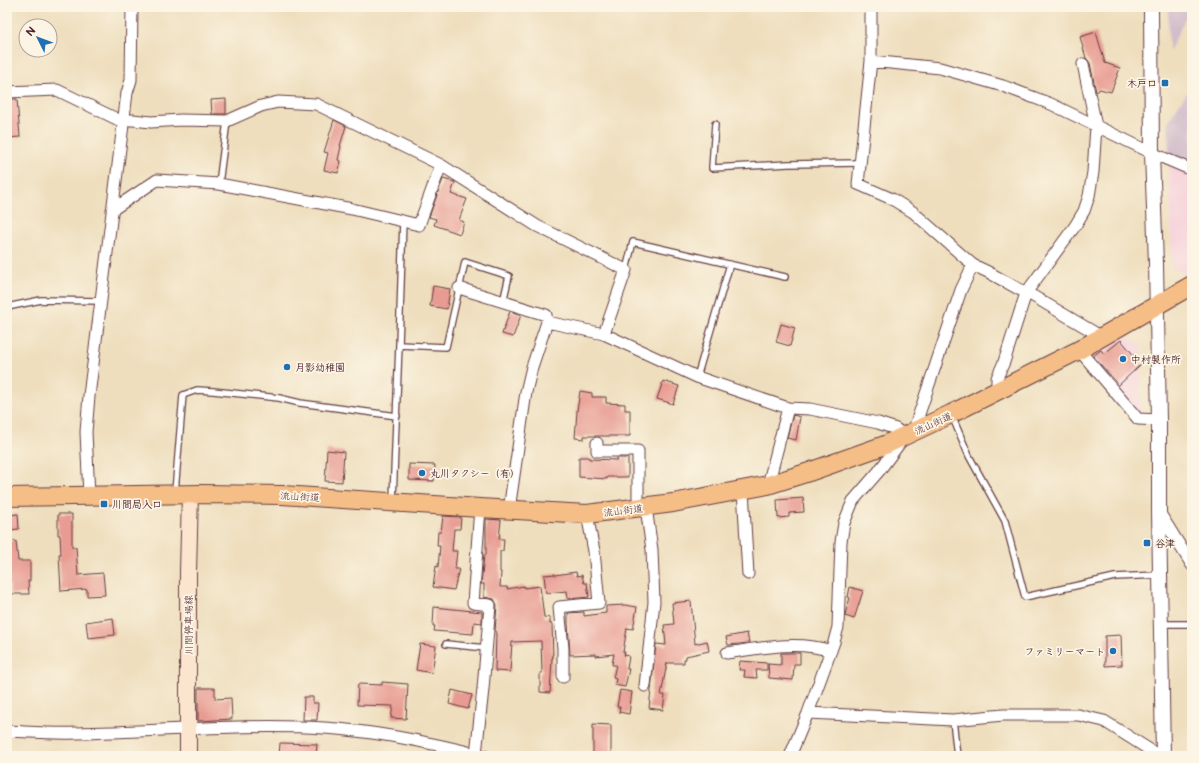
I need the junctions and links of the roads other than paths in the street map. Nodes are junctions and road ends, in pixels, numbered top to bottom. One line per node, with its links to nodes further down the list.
1 (132, 7): 7 (street)
2 (871, 7): 4 (street)
3 (1151, 7): 11 (street)
4 (871, 61): 10 (street); 12 (street)
5 (1083, 64): 10 (street)
6 (7, 92): 7 (street)
7 (123, 120): 8 (street); 16 (street)
8 (227, 121): 13 (street); 15 (lane)
9 (715, 124): 12 (lane)
10 (1096, 126): 11 (street); 24 (street)
11 (1152, 153): 14 (street); 28 (street)
12 (860, 163): 19 (street)
13 (441, 165): 17 (street); 20 (street)
14 (1192, 170)
15 (219, 184): 16 (street); 17 (street)
16 (112, 210): 25 (street)
17 (403, 221): 32 (lane)
18 (730, 264): 20 (lane); 21 (lane); 34 (lane)
19 (974, 266): 24 (street); 40 (street)
20 (626, 270): 30 (street)
21 (784, 277)
22 (1192, 286): 28 (main road, 流山街道)
23 (459, 288): 26 (street); 26 (lane); 32 (lane)
24 (1026, 293): 31 (street); 35 (street)
25 (101, 301): 27 (lane); 45 (street)
26 (503, 302): 29 (street)
27 (7, 307)
28 (1156, 307): 31 (main road, 流山街道); 39 (street)
29 (547, 322): 30 (street); 50 (street)
30 (604, 334): 34 (street)
31 (1102, 337): 33 (main road, 流山街道)
32 (400, 345): 38 (lane)
33 (1079, 350): 35 (main road, 流山街道); 39 (street)
34 (697, 377): 36 (street)
35 (997, 392): 37 (main road, 流山街道)
36 (788, 408): 40 (street); 42 (street)
37 (951, 414): 40 (main road, 流山街道); 55 (lane)
38 (397, 416): 44 (lane); 47 (lane)
39 (1159, 420): 51 (street)
40 (909, 434): 42 (main road, 流山街道); 60 (street)
41 (597, 443): 48 (street)
42 (768, 485): 43 (main road, 流山街道)
43 (743, 490): 48 (main road, 流山街道); 54 (street)
44 (182, 494): 45 (main road, 流山街道); 47 (main road, 流山街道); 66 (main road, 川間停車場線)
45 (89, 496): 46 (main road, 流山街道)
46 (7, 497)
47 (393, 502): 49 (main road, 流山街道)
48 (642, 507): 52 (main road, 流山街道); 63 (street)
49 (480, 508): 50 (main road, 流山街道); 59 (street)
50 (509, 510): 52 (main road, 流山街道)
51 (1159, 511): 53 (street); 55 (street)
52 (587, 514): 62 (street)
53 (1192, 565)
54 (748, 574)
55 (1160, 575): 56 (street)
56 (1160, 624): 57 (lane); 68 (street)
57 (1192, 624)
58 (446, 644): 59 (lane)
59 (486, 648): 69 (street)
60 (831, 651): 61 (street); 64 (street)
61 (727, 653)
62 (563, 677)
63 (645, 686)
64 (808, 714): 65 (street); 71 (street)
65 (953, 720): 68 (street); 72 (lane)
66 (188, 729): 67 (street); 69 (street); 70 (main road, 川間停車場線)
67 (7, 731)
68 (1155, 754)
69 (480, 755)
70 (188, 756)
71 (790, 756)
72 (957, 756)

